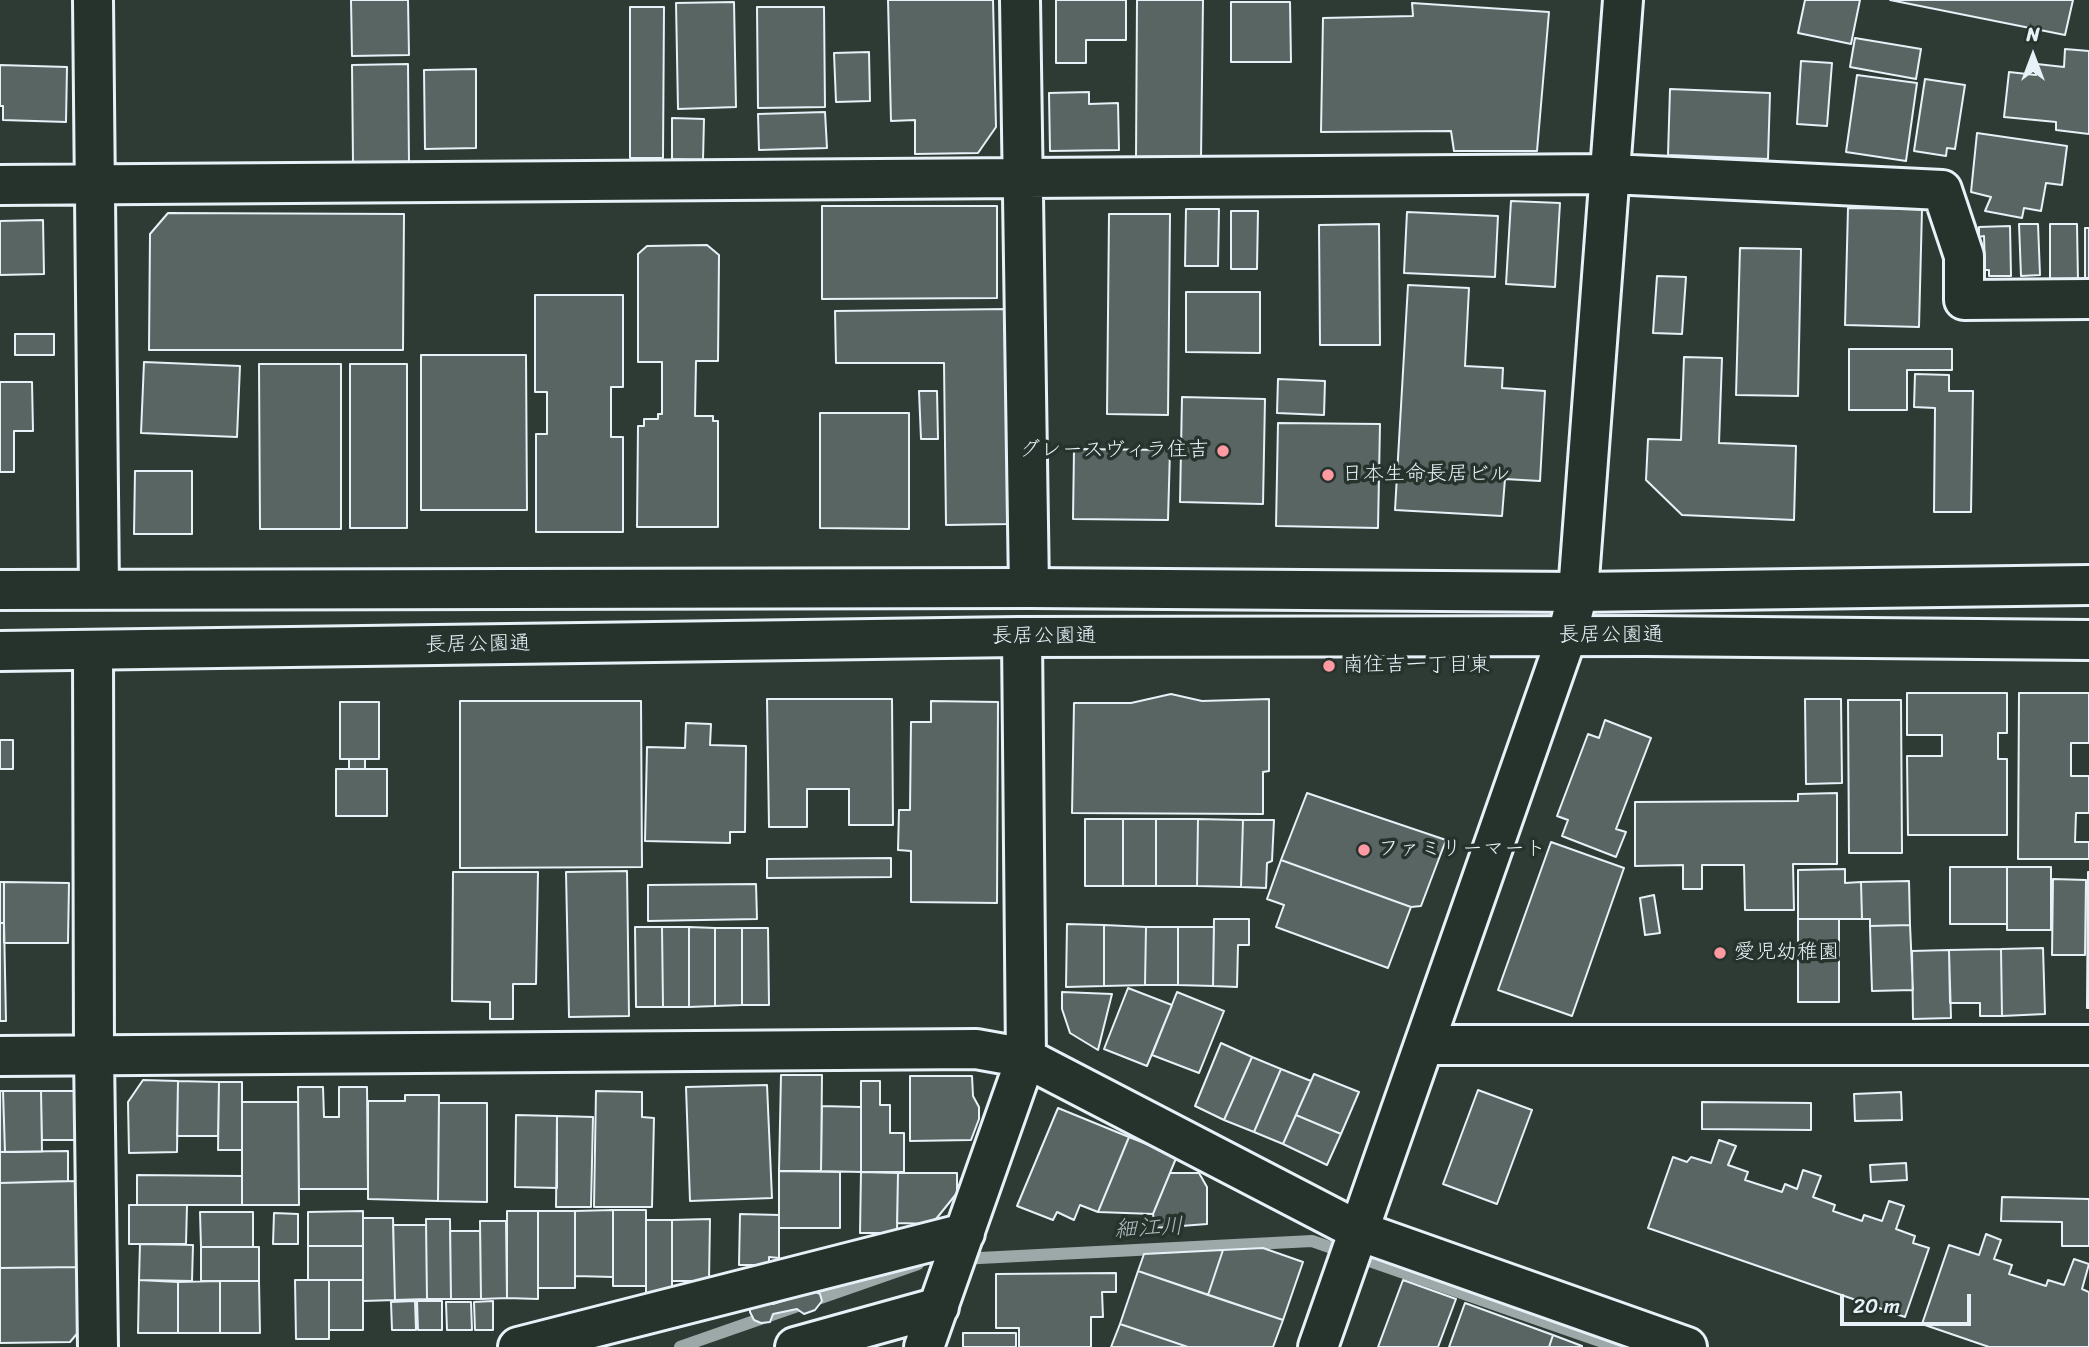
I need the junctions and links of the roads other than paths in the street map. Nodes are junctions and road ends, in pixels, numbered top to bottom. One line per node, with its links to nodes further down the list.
1 (93, 0): 7 (main road)
2 (1020, 0): 5 (main road)
3 (1623, 0): 4 (main road)
4 (1611, 174): 5 (main road); 8 (main road); 13 (main road)
5 (1022, 177): 7 (main road); 10 (main road)
6 (0, 184): 7 (main road)
7 (94, 184): 11 (main road)
8 (2089, 299)
9 (2089, 585): 13 (main road, 長居公園通)
10 (1030, 588): 11 (main road, 長居公園通); 13 (main road, 長居公園通)
11 (99, 589): 12 (main road, 長居公園通)
12 (0, 590)
13 (1578, 592): 14 (main road)
14 (1567, 636): 15 (main road, 長居公園通); 16 (main road, 長居公園通); 19 (main road)
15 (1022, 637): 17 (main road, 長居公園通); 23 (main road)
16 (2089, 639)
17 (93, 651): 18 (main road, 長居公園通); 21 (main road)
18 (0, 652)
19 (1424, 1045): 20 (main road); 24 (main road)
20 (2089, 1045)
21 (94, 1055): 22 (main road); 23 (main road); 27 (main road)
22 (0, 1056)
23 (1026, 1058): 24 (main road); 25 (main road)
24 (1359, 1231): 31 (main road); 32 (main road)
25 (965, 1233): 26 (main road); 28 (main road)
26 (939, 1307): 29 (main road); 30 (main road)
27 (98, 1347)
28 (518, 1347)
29 (795, 1347)
30 (925, 1347)
31 (1318, 1347)
32 (1687, 1347)

